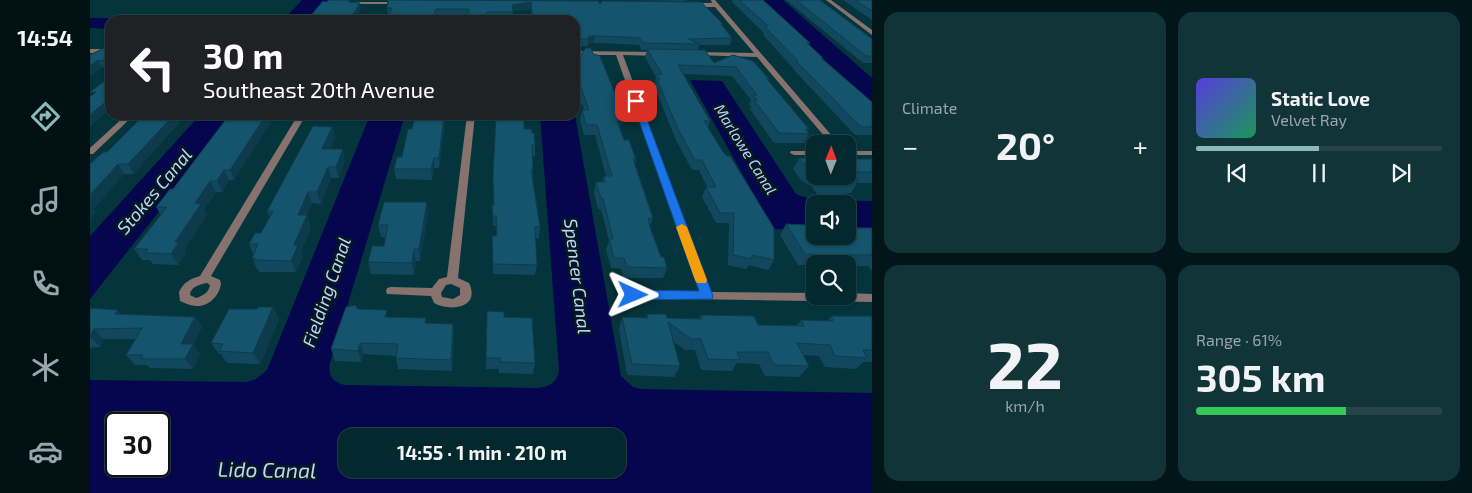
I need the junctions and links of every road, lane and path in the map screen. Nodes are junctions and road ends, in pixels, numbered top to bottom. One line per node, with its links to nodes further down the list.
1 (828, 0): 7 (street)
2 (370, 1): 3 (street); 5 (street)
3 (338, 2)
4 (714, 2): 6 (street); 14 (street)
5 (408, 3)
6 (681, 5)
7 (872, 33)
8 (90, 51): 9 (street)
9 (105, 51)
10 (580, 53): 11 (street)
11 (619, 54): 12 (street); 29 (street)
12 (663, 54)
13 (691, 54): 14 (street)
14 (759, 55): 18 (street)
15 (125, 120): 19 (street)
16 (299, 120): 24 (street)
17 (470, 120): 25 (street)
18 (827, 135)
19 (90, 152)
20 (794, 153): 21 (street)
21 (806, 153)
22 (856, 153): 23 (street)
23 (872, 153)
24 (204, 279)
25 (452, 280): 27 (street); 27 (street)
26 (391, 291): 27 (street)
27 (435, 292)
28 (633, 295): 29 (street)
29 (707, 296): 30 (street)
30 (872, 298)

